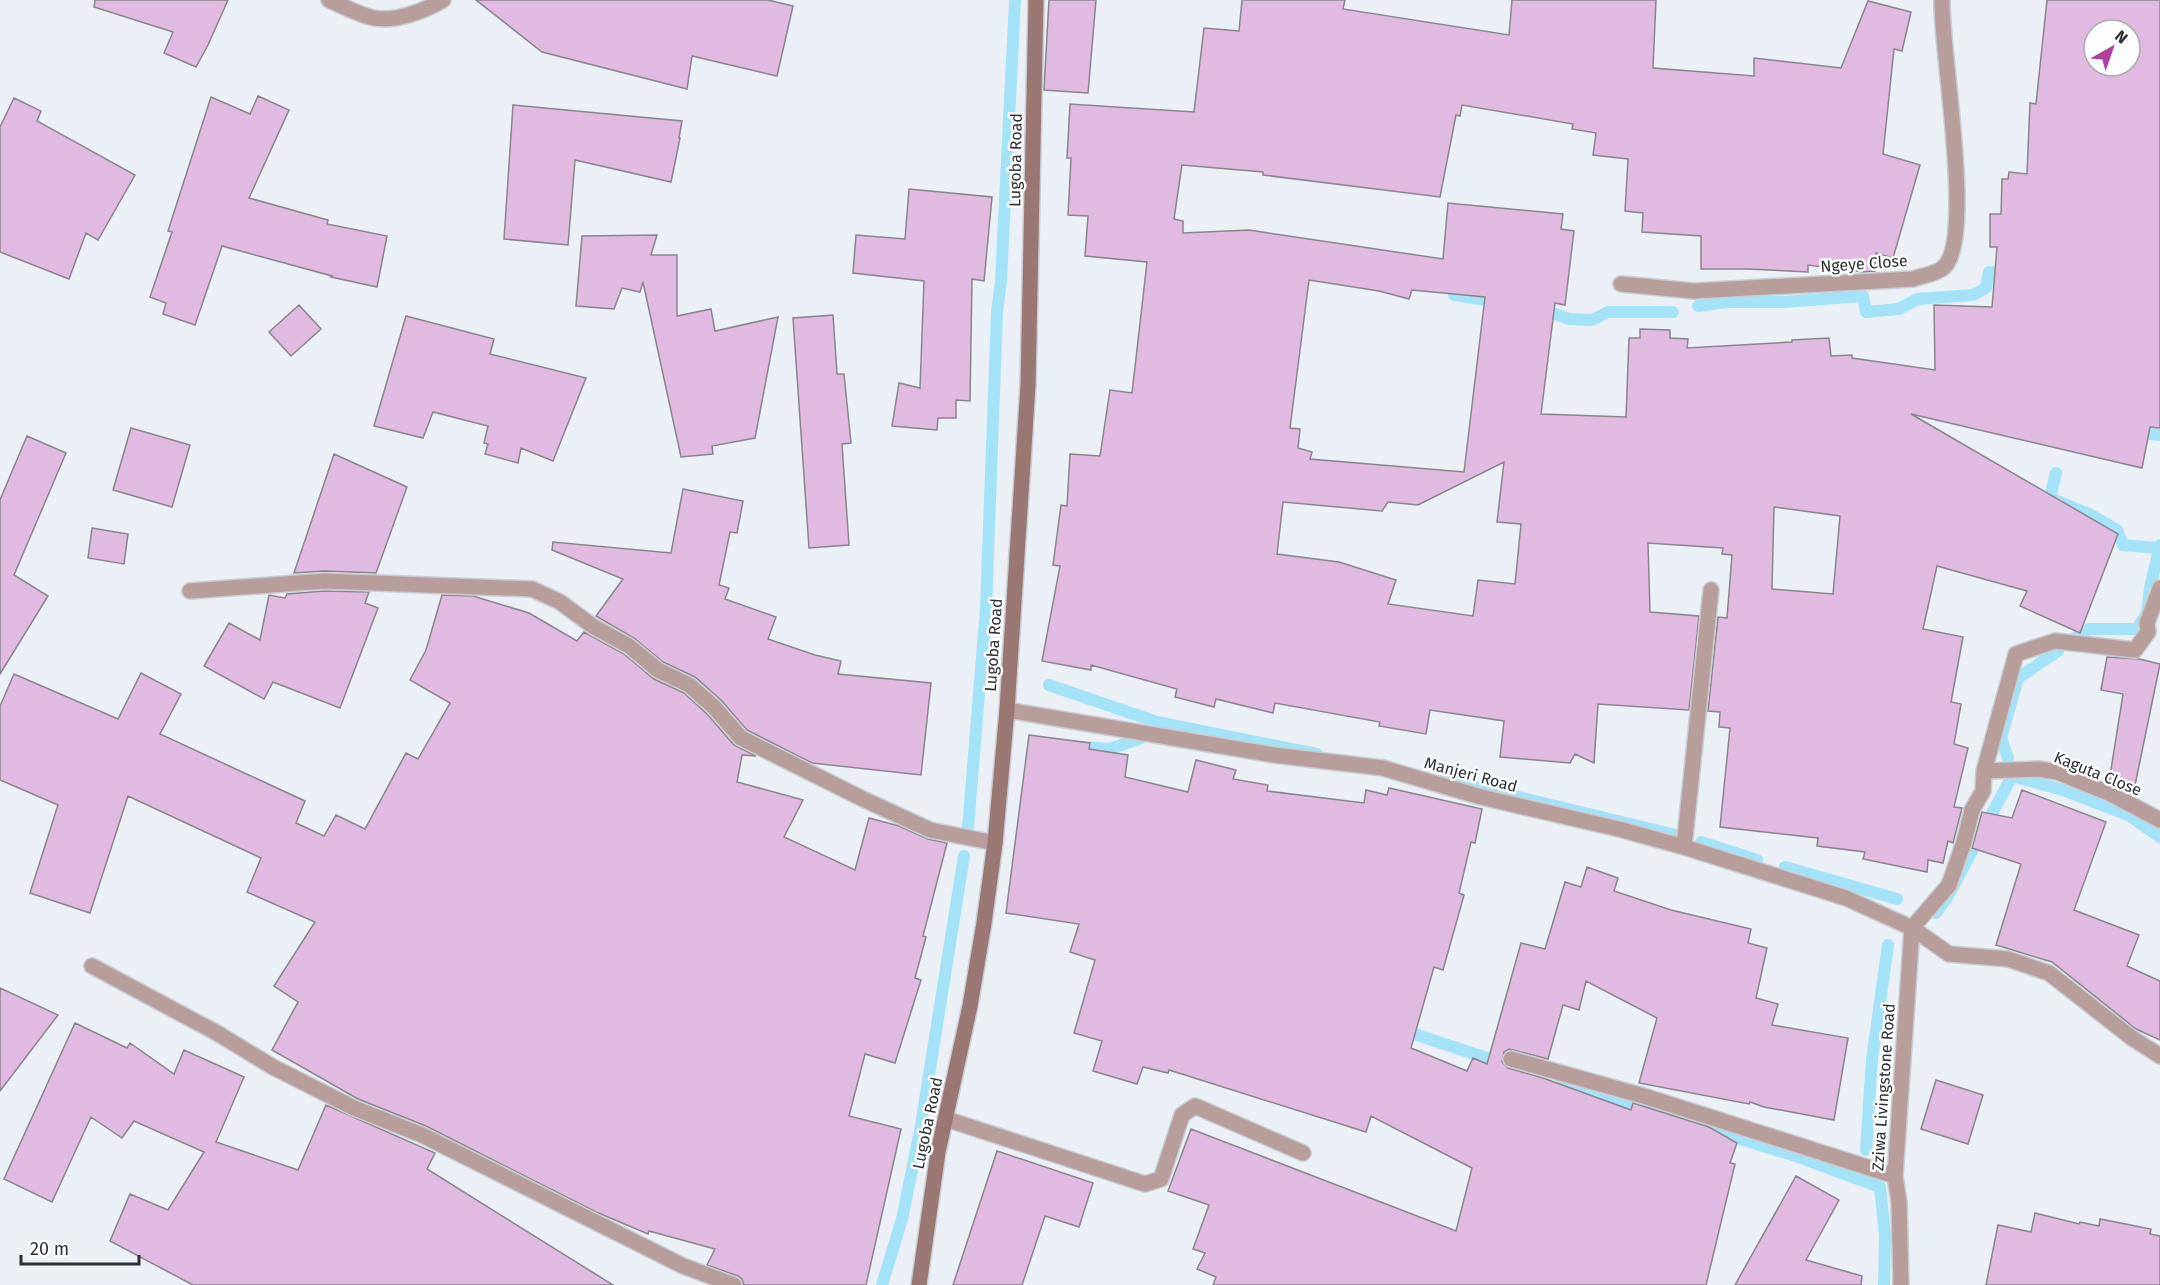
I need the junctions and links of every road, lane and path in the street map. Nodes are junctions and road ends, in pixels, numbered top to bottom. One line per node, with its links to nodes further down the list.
1 (329, 0): 2 (street)
2 (443, 0)
3 (1036, 0): 9 (street, Lugoba Road)
4 (1942, 0): 5 (street, Ngeye Close)
5 (1621, 284)
6 (2160, 588): 10 (street)
7 (1711, 590): 13 (street)
8 (190, 591): 12 (street)
9 (1007, 710): 12 (street, Lugoba Road); 13 (street, Manjeri Road)
10 (1984, 771): 11 (street, Kaguta Close); 14 (street)
11 (2160, 820)
12 (994, 843): 18 (street, Lugoba Road)
13 (1684, 847): 14 (street, Manjeri Road)
14 (1912, 927): 16 (street, Manjeri Road); 20 (street, Zziwa Livingstone Road)
15 (92, 966): 21 (street)
16 (2160, 1056)
17 (1510, 1059): 20 (street)
18 (946, 1119): 19 (street); 22 (street, Lugoba Road)
19 (1303, 1153)
20 (1895, 1176): 23 (street, Zziwa Livingstone Road)
21 (735, 1285)
22 (919, 1285)
23 (1900, 1285)

